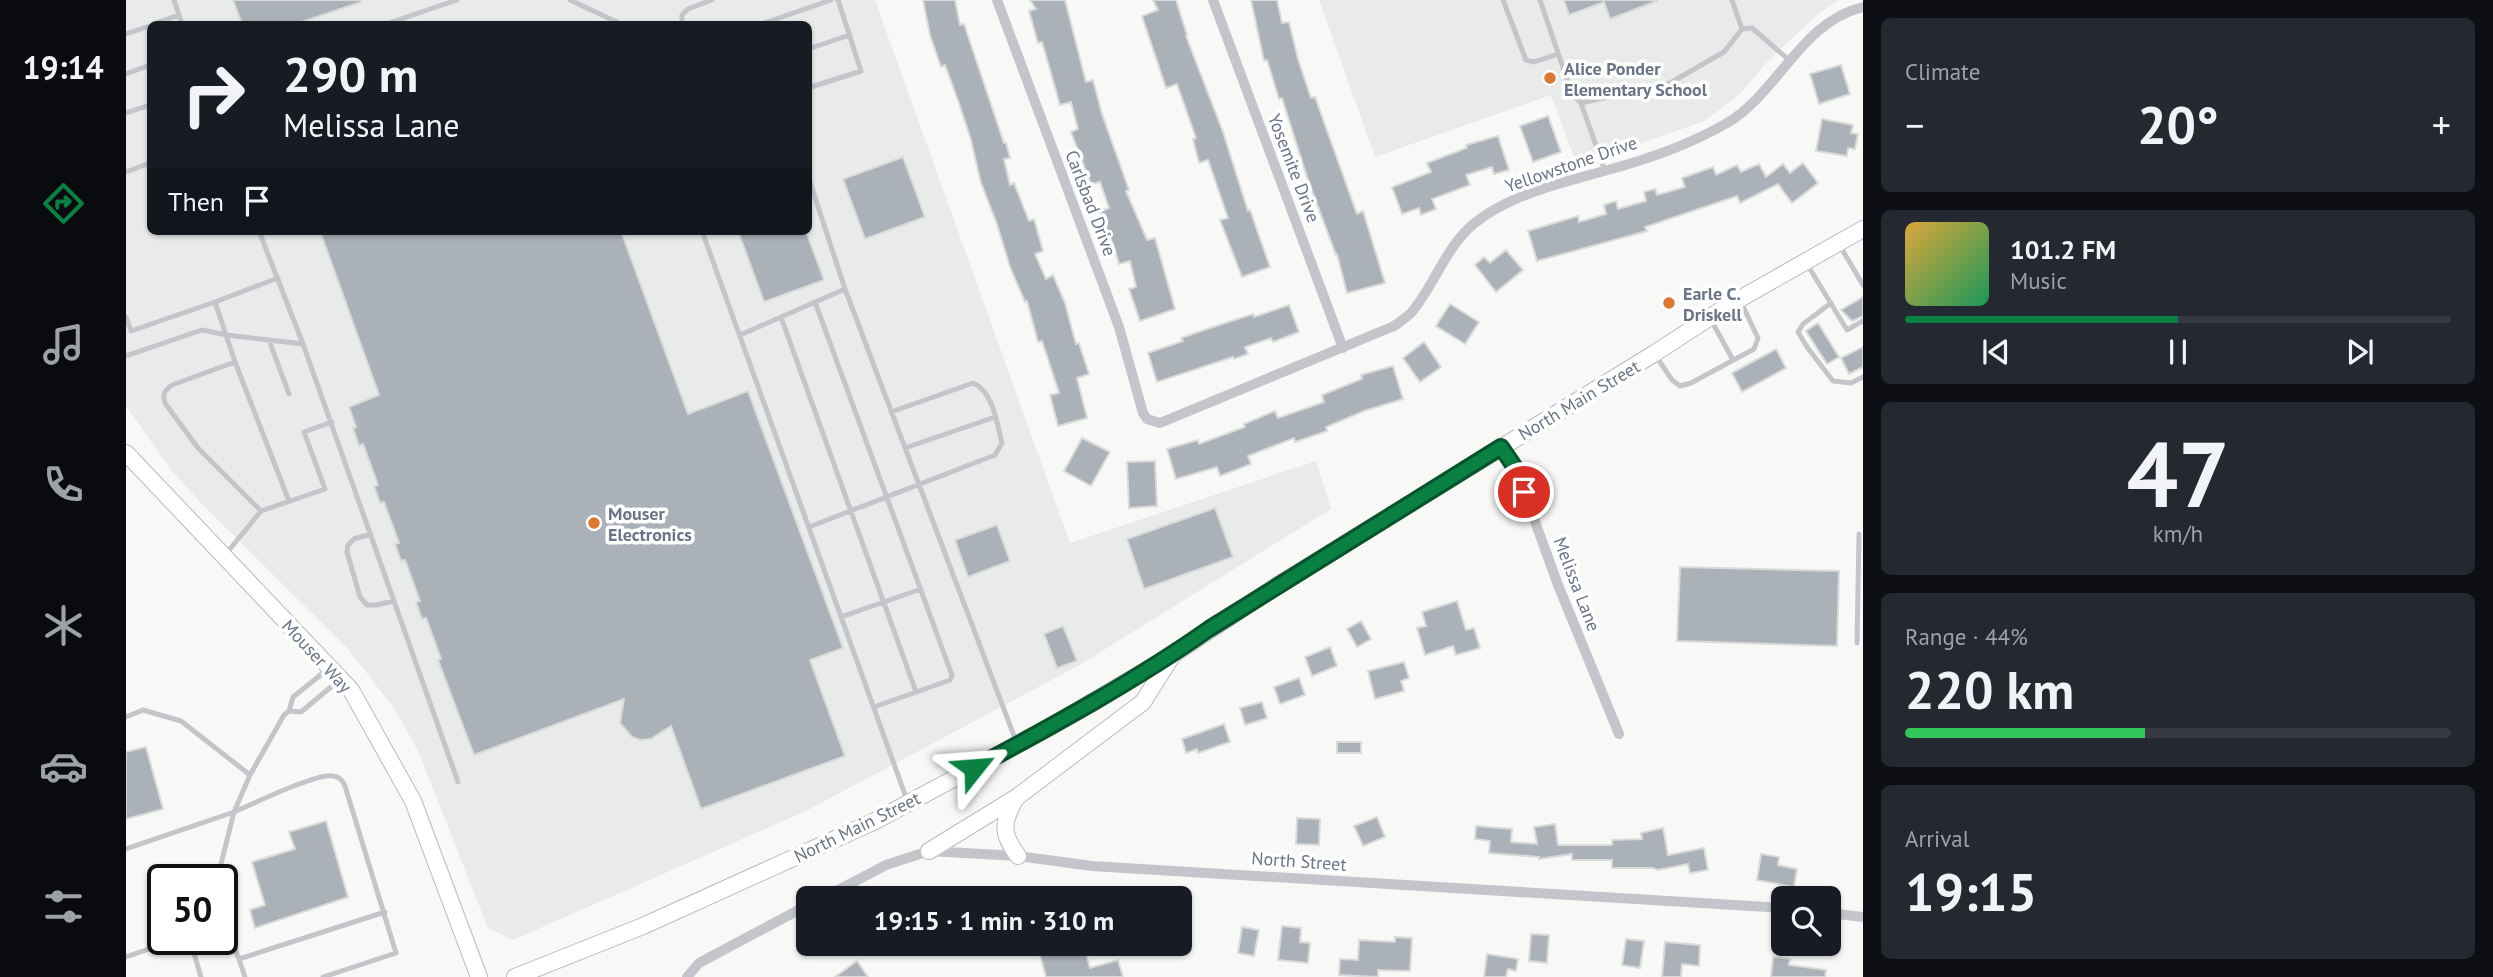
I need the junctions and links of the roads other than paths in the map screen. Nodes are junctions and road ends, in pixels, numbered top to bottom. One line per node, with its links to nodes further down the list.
1 (174, 0): 13 (lane)
2 (457, 0): 16 (lane)
3 (570, 0): 17 (lane)
4 (712, 0): 18 (lane)
5 (831, 0): 19 (lane)
6 (838, 0): 23 (lane)
7 (997, 0): 66 (street, Carlsbad Drive)
8 (1213, 0): 57 (street, Yosemite Drive)
9 (1503, 0): 25 (lane)
10 (1540, 0): 25 (lane)
11 (1735, 1): 21 (lane)
12 (1863, 7): 26 (street, Yellowstone Drive)
13 (179, 15): 14 (lane); 15 (lane)
14 (163, 21)
15 (181, 21)
16 (395, 21)
17 (615, 21)
18 (682, 21)
19 (771, 21)
20 (147, 27): 22 (lane)
21 (1742, 29): 26 (lane); 30 (lane)
22 (126, 34)
23 (850, 35): 24 (lane); 29 (lane)
24 (812, 48)
25 (1558, 54): 30 (lane)
26 (1790, 61): 34 (street, Yellowstone Drive)
27 (147, 66): 28 (lane)
28 (126, 74)
29 (812, 87)
30 (1581, 103): 34 (lane)
31 (147, 106): 32 (lane)
32 (126, 113)
33 (147, 164): 35 (lane)
34 (1605, 171): 57 (street, Yellowstone Drive)
35 (126, 172)
36 (812, 188): 44 (lane)
37 (1863, 229): 40 (main road, North Main Street)
38 (261, 235): 42 (lane)
39 (703, 235): 54 (lane)
40 (1839, 243): 41 (main road, North Main Street); 43 (lane)
41 (1805, 262): 45 (main road, North Main Street); 48 (lane)
42 (278, 278): 46 (lane); 56 (lane)
43 (1863, 285)
44 (845, 289): 47 (lane); 64 (lane)
45 (1740, 299): 51 (main road, North Main Street); 60 (lane)
46 (215, 302): 49 (lane); 53 (lane)
47 (815, 302): 50 (lane); 72 (lane)
48 (1831, 303): 52 (lane); 62 (lane)
49 (126, 317)
50 (781, 317): 54 (lane); 75 (lane)
51 (1710, 317): 58 (main road, North Main Street); 60 (lane)
52 (1863, 321)
53 (226, 335): 55 (lane); 59 (lane); 61 (lane)
54 (740, 335): 76 (lane)
55 (268, 340): 56 (lane); 63 (lane)
56 (303, 344): 67 (lane)
57 (1343, 348): 66 (street, Yellowstone Drive)
58 (1655, 353): 60 (lane); 68 (main road, North Main Street)
59 (126, 356)
60 (1734, 360)
61 (235, 362): 73 (lane); 74 (lane)
62 (1863, 377)
63 (289, 394)
64 (891, 411): 65 (lane); 69 (lane)
65 (995, 417): 69 (lane); 71 (lane)
66 (1147, 419)
67 (332, 422): 73 (lane); 77 (lane)
68 (1501, 447): 86 (main road, North Main Street); 92 (street, Melissa Lane)
69 (905, 448): 71 (lane)
70 (126, 453): 79 (main road, Mouser Way)
71 (918, 484): 72 (lane); 93 (lane)
72 (887, 496): 75 (lane); 80 (lane)
73 (289, 501): 74 (lane)
74 (261, 511): 79 (lane)
75 (850, 511): 76 (lane); 83 (lane)
76 (809, 527): 84 (lane)
77 (371, 534): 82 (lane); 82 (lane)
78 (1858, 534): 81 (lane)
79 (223, 557): 87 (main road, Mouser Way)
80 (921, 589): 83 (lane); 88 (lane)
81 (1861, 593): 85 (lane)
82 (394, 601): 95 (lane)
83 (883, 602): 84 (lane); 88 (lane)
84 (841, 617): 89 (lane)
85 (1857, 643)
86 (1174, 654): 93 (main road, North Main Street); 96 (main road)
87 (335, 673): 90 (lane); 90 (lane); 117 (main road, Mouser Way)
88 (916, 692): 89 (lane)
89 (874, 707): 97 (lane)
90 (289, 711): 94 (lane)
91 (126, 717): 94 (lane)
92 (1619, 734)
93 (1017, 744): 97 (main road, North Main Street)
94 (250, 775): 98 (lane)
95 (458, 782)
96 (1017, 797): 100 (main road); 101 (main road)
97 (908, 803): 118 (main road, North Main Street)
98 (234, 812): 99 (lane); 102 (lane); 106 (lane)
99 (126, 849)
100 (929, 851): 101 (street, North Street); 103 (street, North Street)
101 (1018, 856): 104 (street, North Street)
102 (221, 864)
103 (845, 886)
104 (1771, 907)
105 (796, 911): 119 (street)
106 (385, 912): 113 (lane); 116 (lane)
107 (1841, 914): 108 (street)
108 (1863, 917)
109 (147, 948): 110 (lane)
110 (127, 954)
111 (194, 955): 114 (lane)
112 (237, 955): 113 (lane)
113 (239, 959): 115 (lane)
114 (201, 977)
115 (245, 977)
116 (323, 977)
117 (479, 977)
118 (515, 977)
119 (687, 977)

